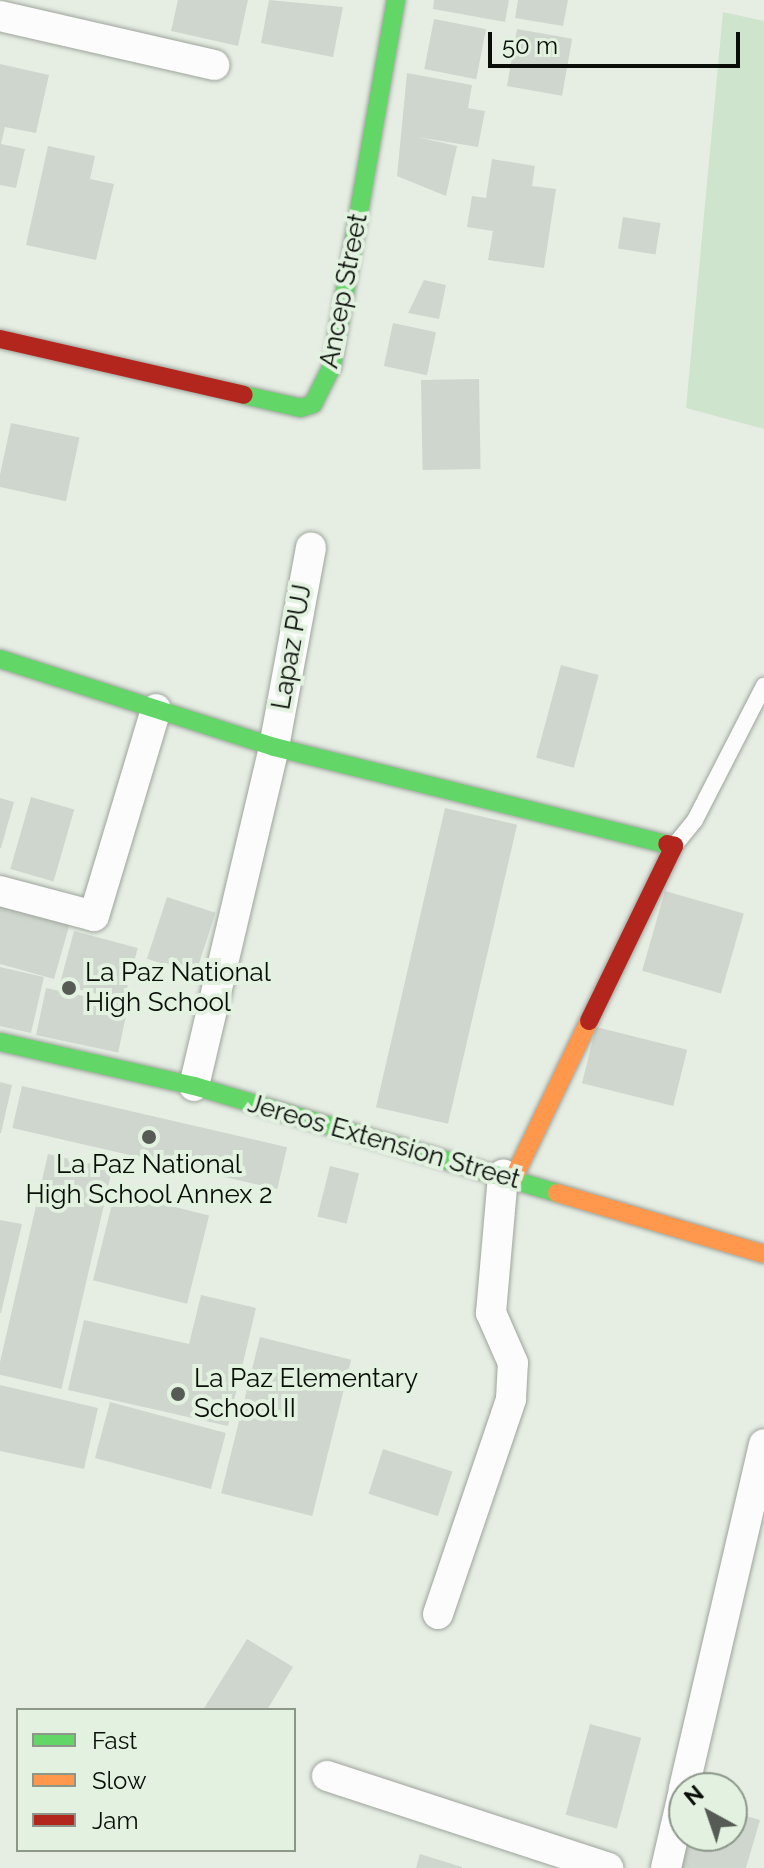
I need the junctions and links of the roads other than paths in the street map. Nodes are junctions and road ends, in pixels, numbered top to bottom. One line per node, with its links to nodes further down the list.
1 (396, 0): 4 (street, Ancep Street)
2 (0, 16): 3 (street)
3 (214, 65)
4 (0, 339)
5 (311, 547): 9 (street, Lapaz PUJ)
6 (0, 659): 8 (street)
7 (764, 686): 10 (lane)
8 (156, 709): 9 (street); 11 (street)
9 (274, 747): 10 (street); 13 (street, Lapaz PUJ)
10 (674, 846): 14 (street)
11 (0, 891)
12 (0, 1042): 13 (street, Jereos Extension Street)
13 (194, 1086): 14 (street, Jereos Extension Street)
14 (508, 1177): 15 (street, Jereos Extension Street); 18 (street)
15 (764, 1254)
16 (764, 1444): 17 (street)
17 (758, 1500): 19 (street)
18 (438, 1614)
19 (688, 1772)
20 (327, 1776): 21 (street)
21 (608, 1868)

